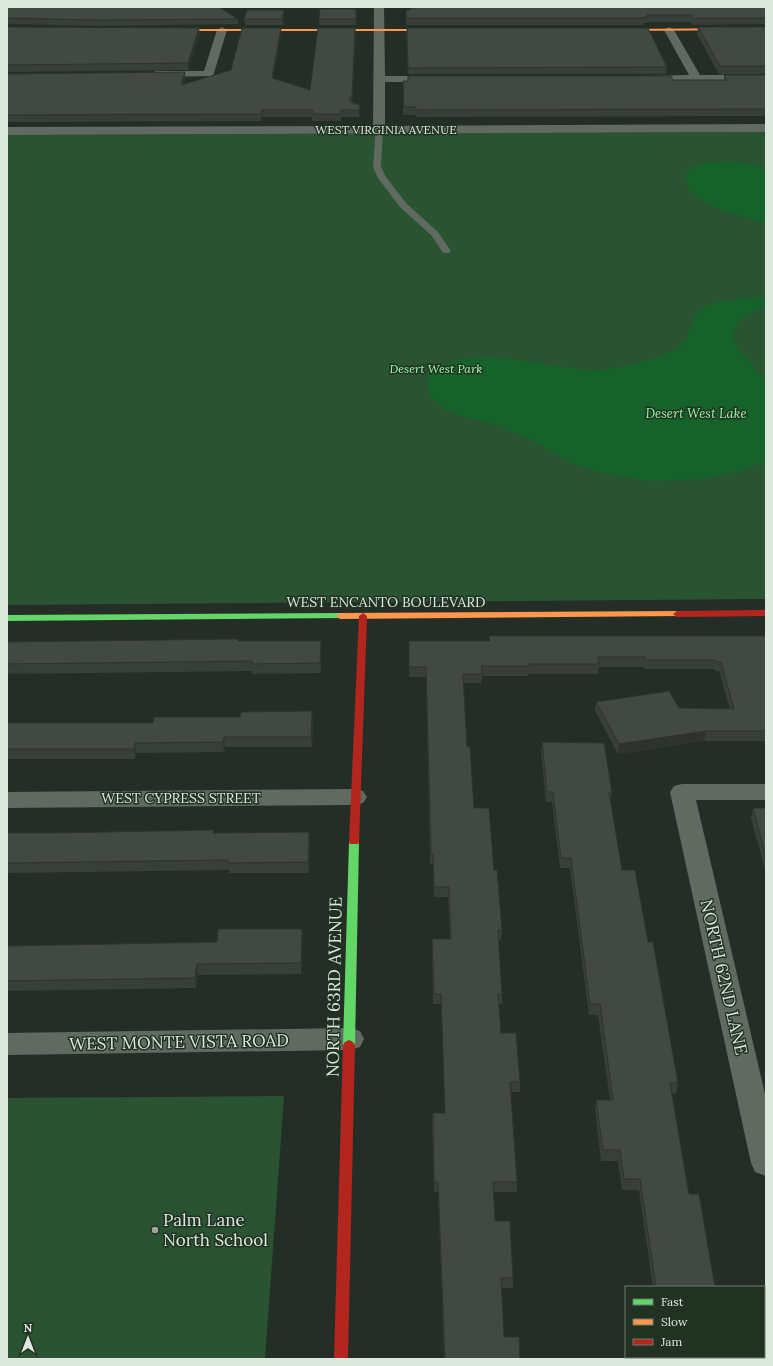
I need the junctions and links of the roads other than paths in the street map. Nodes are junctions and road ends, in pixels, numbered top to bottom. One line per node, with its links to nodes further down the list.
1 (379, 7): 5 (street)
2 (766, 29): 8 (street)
3 (160, 30): 4 (street)
4 (222, 30): 5 (street); 9 (street)
5 (380, 30): 6 (street); 13 (street)
6 (449, 30)
7 (613, 30): 8 (street)
8 (669, 30): 10 (street)
9 (147, 75)
10 (696, 78): 11 (street); 12 (street)
11 (766, 78)
12 (633, 79)
13 (378, 80): 14 (street); 16 (street)
14 (448, 80)
15 (766, 128): 16 (street, WEST VIRGINIA AVENUE)
16 (379, 129): 17 (street, WEST VIRGINIA AVENUE); 18 (lane)
17 (7, 131)
18 (446, 252)
19 (766, 613): 20 (street, WEST ENCANTO BOULEVARD)
20 (363, 616): 21 (street, WEST ENCANTO BOULEVARD); 23 (street, NORTH 63RD AVENUE)
21 (7, 618)
22 (766, 792): 27 (street, NORTH 62ND LANE)
23 (355, 797): 24 (street, WEST CYPRESS STREET); 25 (street, NORTH 63RD AVENUE)
24 (7, 800)
25 (350, 1039): 26 (street, WEST MONTE VISTA ROAD); 28 (street, NORTH 63RD AVENUE)
26 (7, 1044)
27 (766, 1163)
28 (341, 1359)

